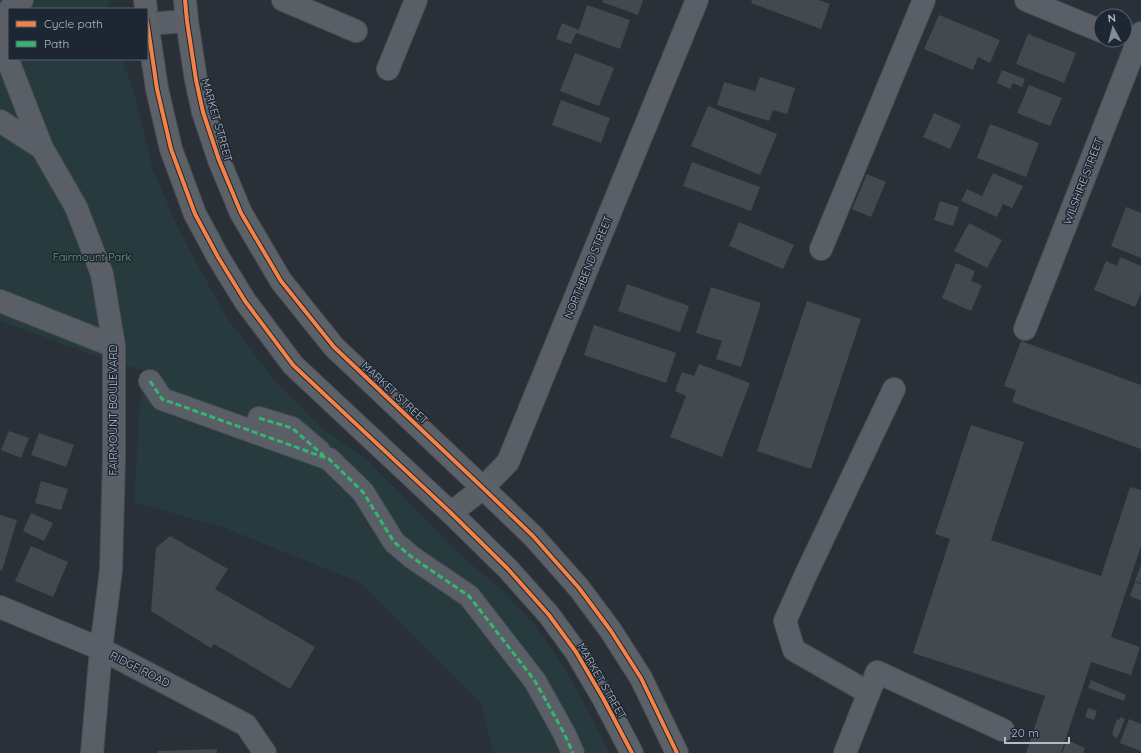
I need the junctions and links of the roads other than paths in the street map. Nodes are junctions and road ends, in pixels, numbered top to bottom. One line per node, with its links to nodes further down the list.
1 (22, 0): 7 (street)
2 (283, 0): 12 (street)
3 (416, 0): 15 (street)
4 (697, 0): 26 (street, NORTHBEND STREET)
5 (924, 0): 18 (street)
6 (1026, 0): 10 (street)
7 (12, 8)
8 (186, 10): 9 (street); 26 (main road, MARKET STREET)
9 (148, 24)
10 (1093, 28)
11 (148, 30): 27 (main road, MARKET STREET)
12 (356, 31)
13 (1136, 38): 20 (street, WILSHIRE STREET)
14 (0, 40): 17 (street, FAIRMOUNT BOULEVARD)
15 (388, 69)
16 (0, 121): 17 (street)
17 (42, 148): 21 (street, FAIRMOUNT BOULEVARD)
18 (821, 249)
19 (0, 301): 21 (street)
20 (1025, 329)
21 (114, 346): 29 (street, FAIRMOUNT BOULEVARD)
22 (150, 381): 25 (street)
23 (894, 389): 30 (street)
24 (260, 418): 25 (street)
25 (329, 459): 34 (street)
26 (484, 488): 27 (street, NORTHBEND STREET); 36 (main road, MARKET STREET)
27 (451, 513): 35 (main road, MARKET STREET)
28 (0, 607): 29 (street, RIDGE ROAD)
29 (101, 649): 32 (street, FAIRMOUNT BOULEVARD); 33 (street, RIDGE ROAD)
30 (869, 693): 31 (street); 37 (street)
31 (1003, 730)
32 (92, 753)
33 (265, 753)
34 (573, 753)
35 (632, 753)
36 (677, 753)
37 (845, 753)

